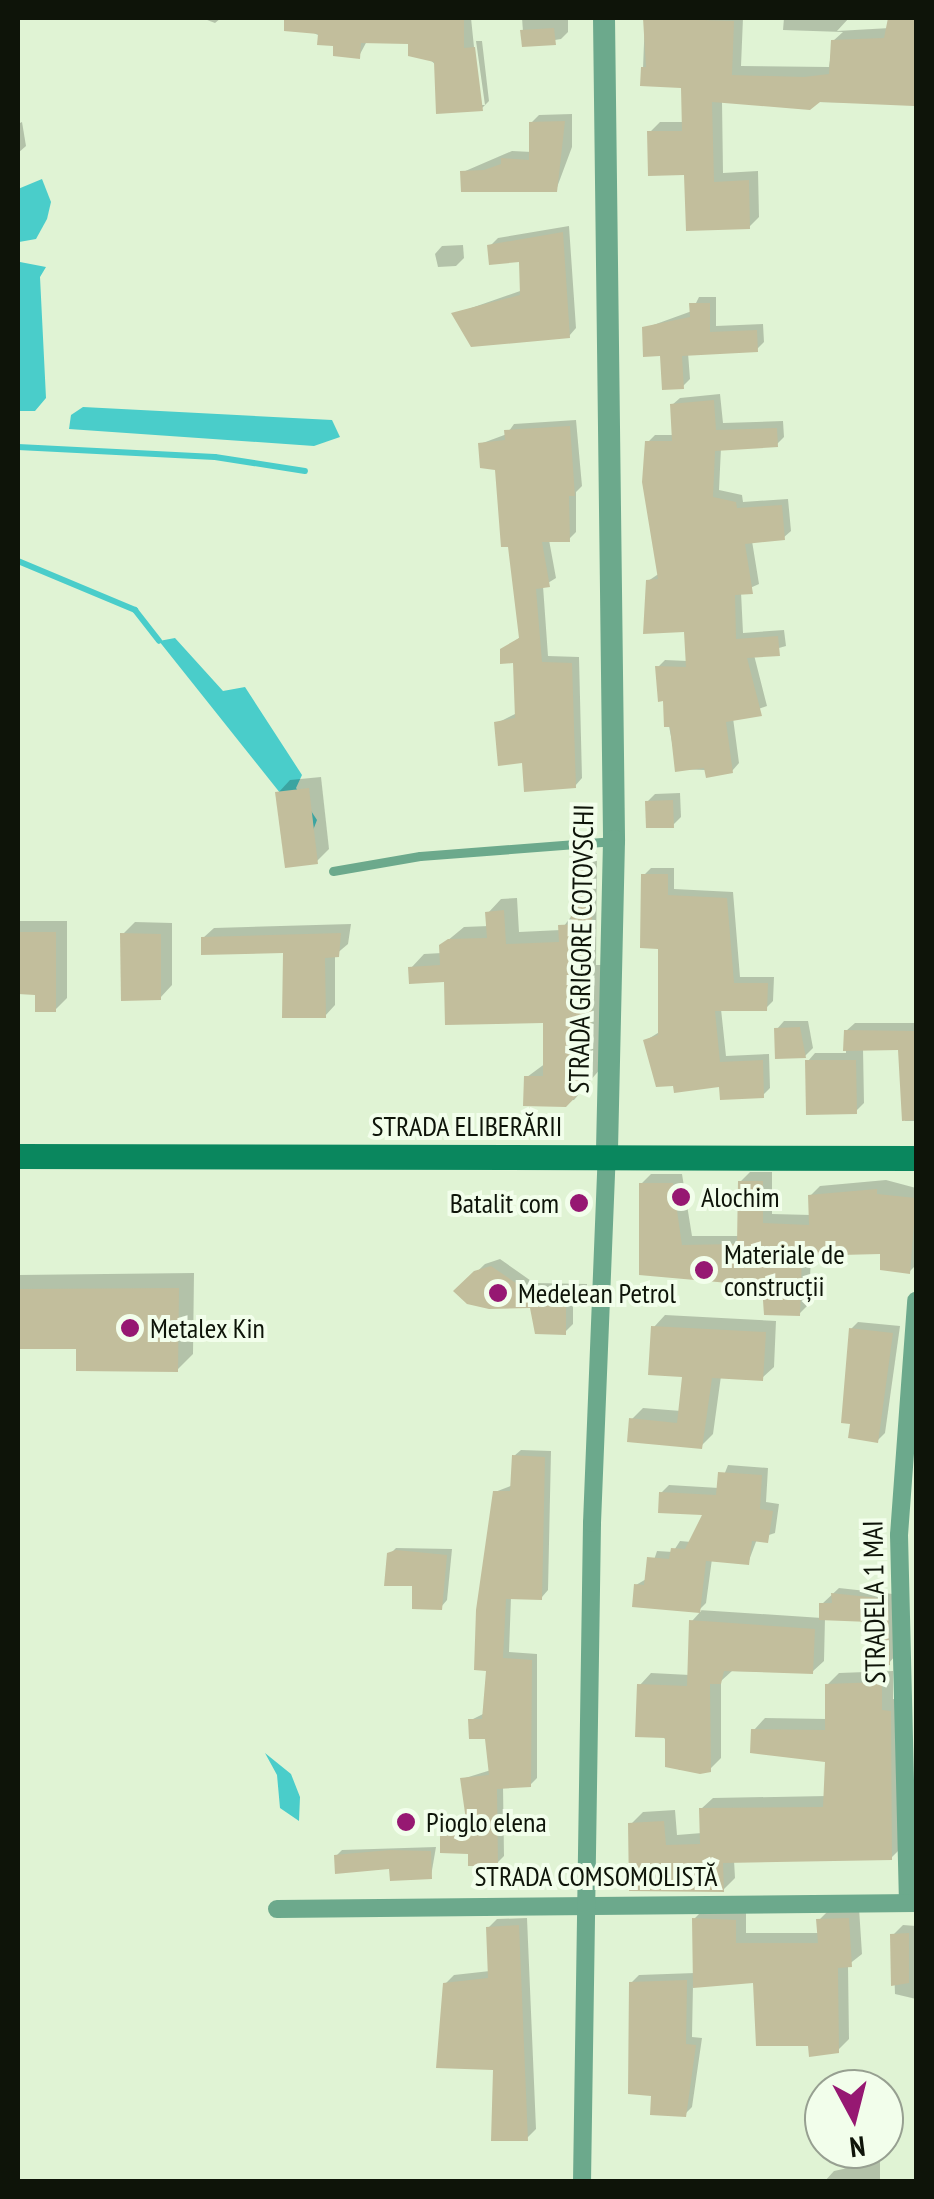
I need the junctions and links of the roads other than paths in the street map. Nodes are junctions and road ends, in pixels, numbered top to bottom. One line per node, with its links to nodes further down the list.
1 (604, 18): 2 (street, STRADA GRIGORE COTOVSCHI)
2 (614, 841): 3 (lane); 5 (street, STRADA GRIGORE COTOVSCHI)
3 (334, 870)
4 (18, 1156): 5 (main road, STRADA ELIBERĂRII)
5 (606, 1156): 6 (main road, STRADA ELIBERĂRII); 8 (street, STRADA GRIGORE COTOVSCHI)
6 (916, 1158)
7 (916, 1301): 9 (street, STRADELA 1 MAI)
8 (586, 1902): 9 (street, STRADA COMSOMOLISTĂ); 10 (street, STRADA COMSOMOLISTĂ); 11 (street, STRADA GRIGORE COTOVSCHI)
9 (912, 1903)
10 (277, 1909)
11 (582, 2182)

